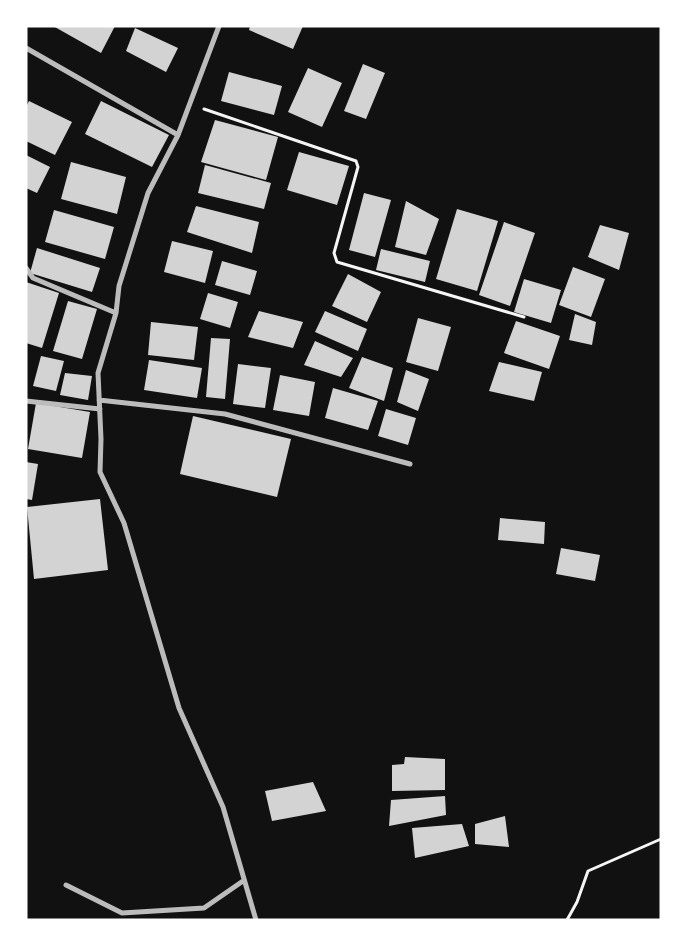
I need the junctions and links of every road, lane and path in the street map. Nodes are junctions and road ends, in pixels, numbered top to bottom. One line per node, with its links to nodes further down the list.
1 (219, 26): 3 (street)
2 (26, 48): 4 (street)
3 (189, 104): 4 (street); 7 (path)
4 (178, 135): 6 (street)
5 (26, 268): 6 (street)
6 (116, 313): 8 (street)
7 (524, 317)
8 (99, 400): 10 (street); 11 (street)
9 (26, 401): 10 (street)
10 (100, 409): 13 (street)
11 (410, 464)
12 (661, 839): 16 (path)
13 (243, 881): 14 (street); 15 (street)
14 (66, 885)
15 (256, 920)
16 (567, 920)

